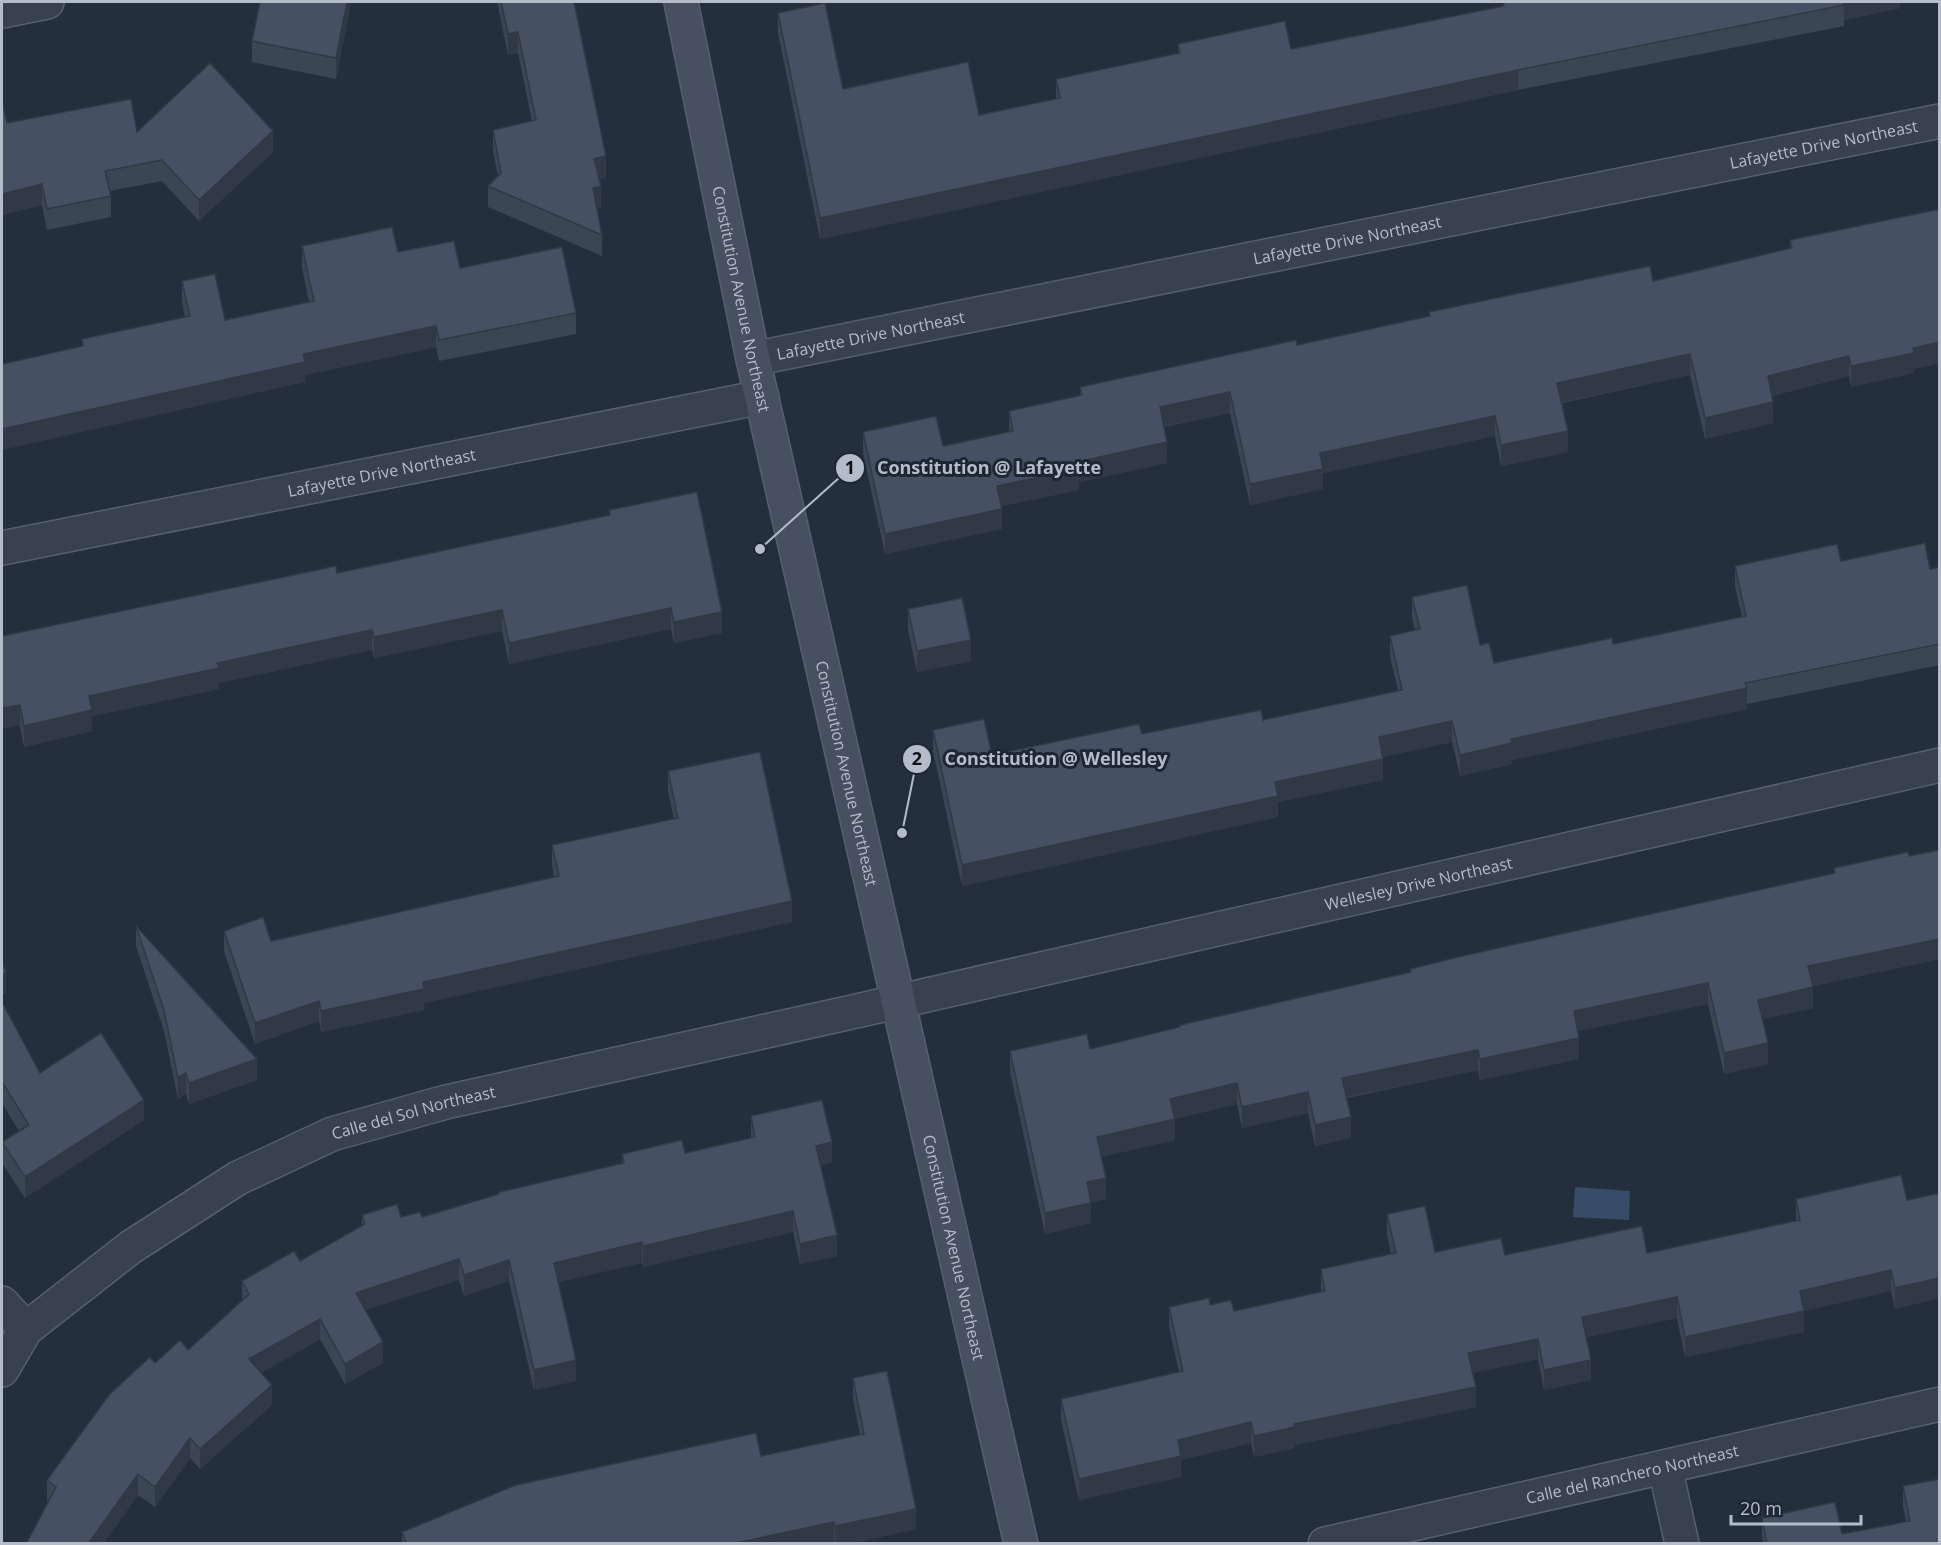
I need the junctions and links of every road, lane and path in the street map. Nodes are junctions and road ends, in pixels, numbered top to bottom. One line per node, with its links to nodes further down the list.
1 (47, 2): 3 (street)
2 (681, 2): 5 (street, Constitution Avenue Northeast)
3 (2, 11)
4 (1940, 121): 5 (street, Lafayette Drive Northeast)
5 (753, 359): 6 (street, Constitution Avenue Northeast)
6 (762, 397): 7 (street, Lafayette Drive Northeast); 9 (street, Constitution Avenue Northeast)
7 (2, 548)
8 (1940, 765): 9 (street, Wellesley Drive Northeast)
9 (897, 1001): 11 (street, Calle del Sol Northeast); 15 (street, Constitution Avenue Northeast)
10 (2, 1303): 11 (street)
11 (26, 1329): 12 (street, Calle del Sol Northeast)
12 (2, 1370)
13 (1940, 1404): 14 (street, Calle del Ranchero Northeast)
14 (1665, 1467): 16 (street, Calle del Ranchero Northeast); 17 (street)
15 (1021, 1544)
16 (1325, 1544)
17 (1682, 1544)

